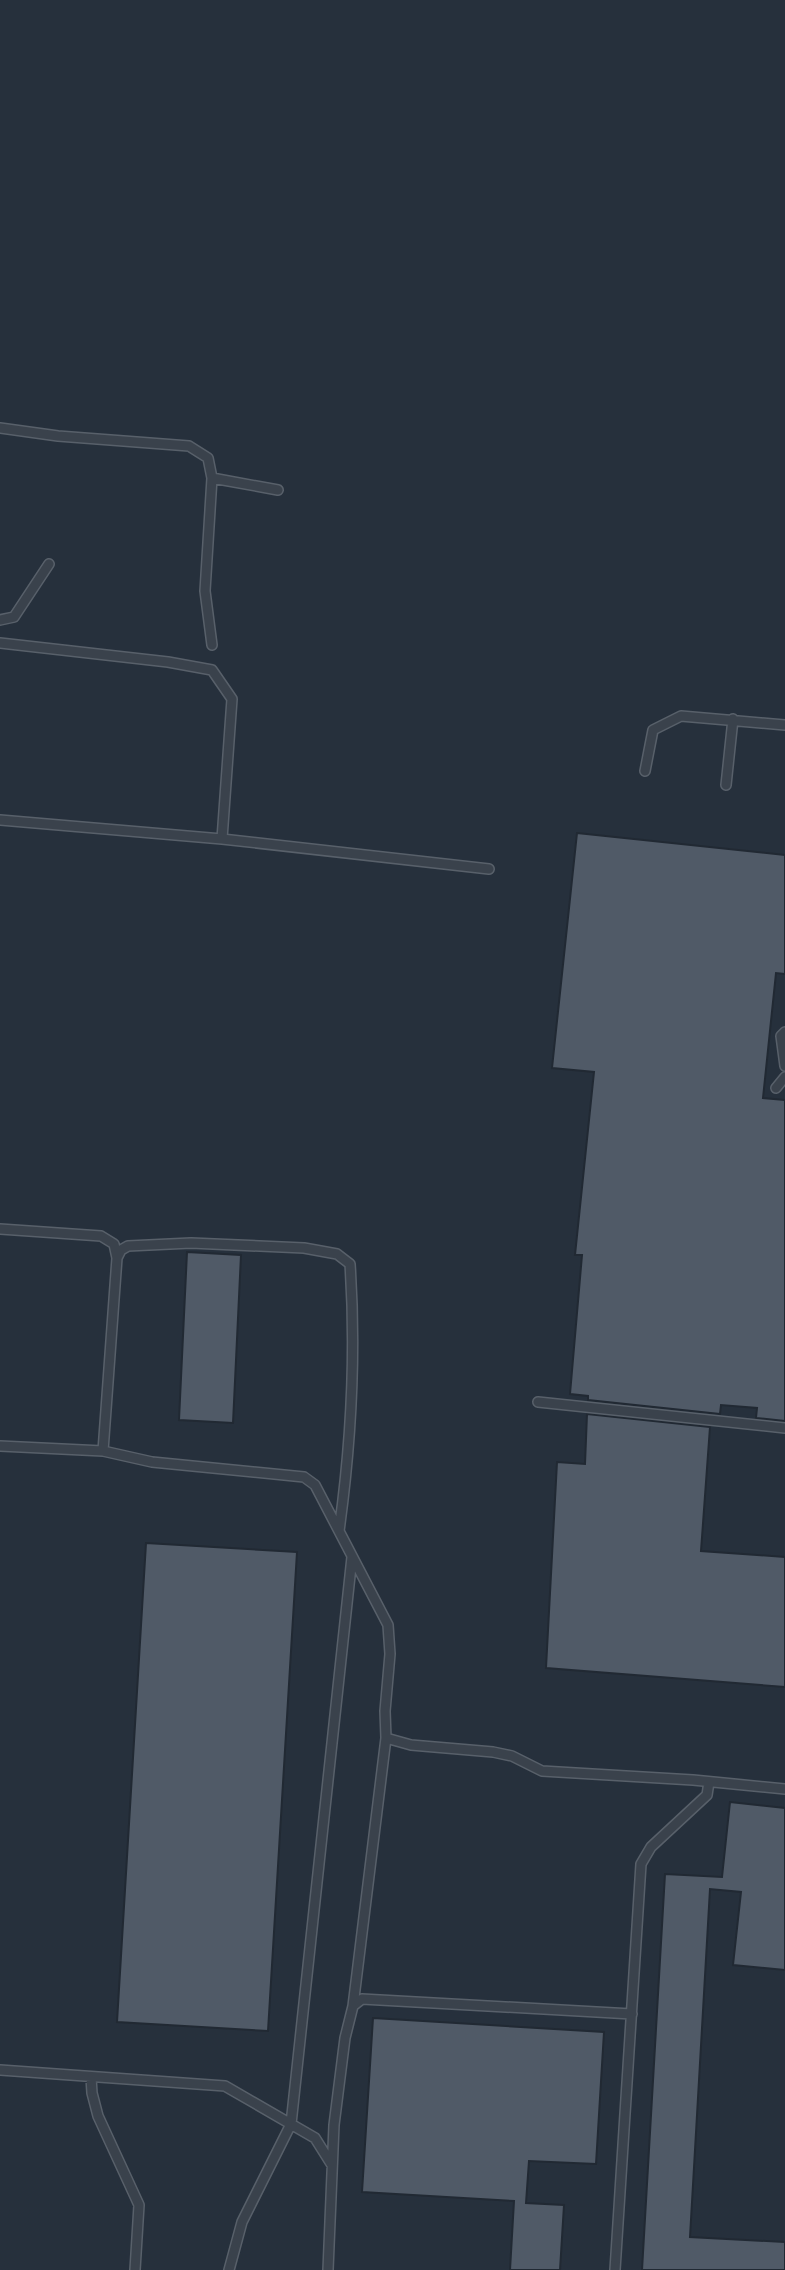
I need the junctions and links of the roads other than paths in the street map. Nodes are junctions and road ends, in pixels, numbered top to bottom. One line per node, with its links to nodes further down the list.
1 (0, 428): 2 (lane)
2 (212, 478): 3 (lane); 7 (lane)
3 (278, 490)
4 (49, 564): 5 (lane)
5 (0, 620)
6 (0, 643): 13 (lane)
7 (212, 645)
8 (733, 719): 9 (lane); 10 (lane); 11 (lane)
9 (785, 725)
10 (645, 771)
11 (726, 785)
12 (0, 820): 13 (lane)
13 (222, 839): 14 (lane)
14 (489, 869)
15 (785, 1032): 16 (lane)
16 (785, 1066)
17 (785, 1077): 18 (lane)
18 (776, 1088)
19 (0, 1229): 20 (lane)
20 (117, 1258): 24 (lane); 25 (lane)
21 (538, 1402): 22 (lane)
22 (785, 1428)
23 (0, 1446): 24 (lane)
24 (103, 1451): 25 (lane)
25 (339, 1531): 26 (lane)
26 (352, 1557): 27 (lane); 34 (lane)
27 (386, 1738): 28 (lane); 30 (lane)
28 (709, 1782): 29 (lane); 31 (lane)
29 (785, 1789)
30 (353, 2006): 31 (lane); 35 (lane)
31 (632, 2014): 39 (lane)
32 (0, 2070): 33 (lane)
33 (91, 2077): 34 (lane); 36 (lane)
34 (291, 2124): 35 (lane); 37 (lane)
35 (333, 2166): 38 (lane)
36 (135, 2270)
37 (229, 2270)
38 (328, 2270)
39 (615, 2270)

